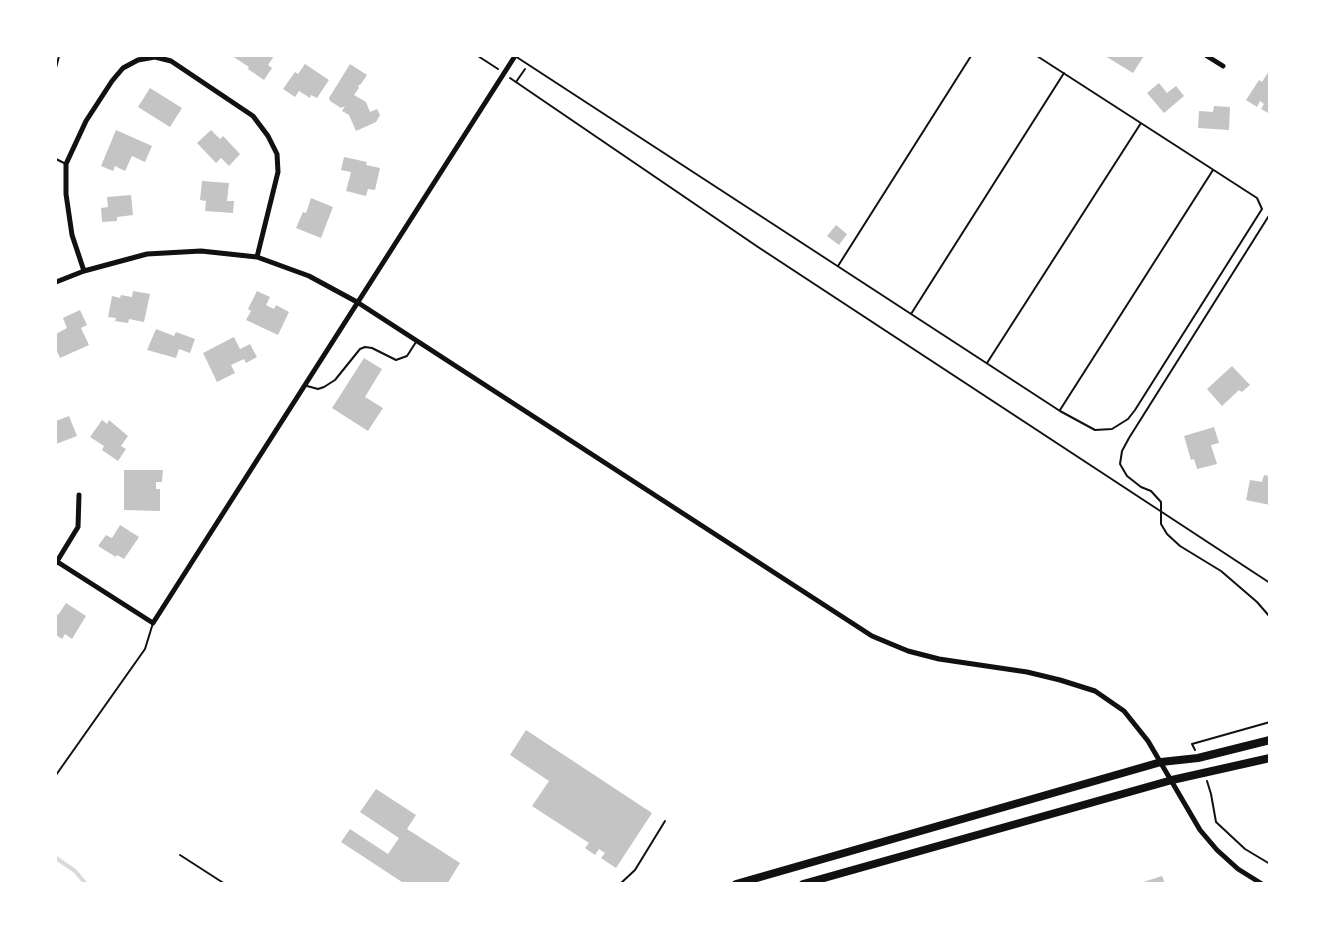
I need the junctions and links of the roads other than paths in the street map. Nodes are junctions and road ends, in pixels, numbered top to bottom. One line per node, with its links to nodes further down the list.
1 (59, 56): 7 (lane)
2 (515, 56): 14 (lane); 17 (street)
3 (971, 56): 14 (lane)
4 (1037, 56): 8 (lane)
5 (1207, 56): 6 (street)
6 (1223, 66)
7 (56, 68)
8 (1064, 73): 9 (lane); 18 (lane)
9 (1141, 123): 12 (lane); 20 (lane)
10 (56, 159): 11 (lane)
11 (66, 164): 13 (street); 15 (street)
12 (1213, 170): 22 (lane); 22 (lane)
13 (257, 257): 15 (street); 17 (street)
14 (838, 266): 18 (lane)
15 (84, 271): 16 (street)
16 (56, 282)
17 (357, 302): 19 (street); 21 (street)
18 (911, 314): 20 (lane)
19 (417, 340): 21 (lane); 28 (street)
20 (987, 364): 22 (lane)
21 (304, 385): 25 (street)
22 (1060, 411)
23 (80, 495): 24 (street)
24 (56, 562): 25 (street)
25 (153, 623): 29 (lane)
26 (1269, 740): 28 (main road)
27 (1269, 758): 30 (main road)
28 (1161, 762): 30 (street); 35 (main road)
29 (56, 774)
30 (1172, 780): 36 (main road); 37 (street)
31 (665, 821): 34 (lane)
32 (180, 855): 33 (lane)
33 (225, 884)
34 (620, 884)
35 (736, 884)
36 (803, 884)
37 (1262, 884)

